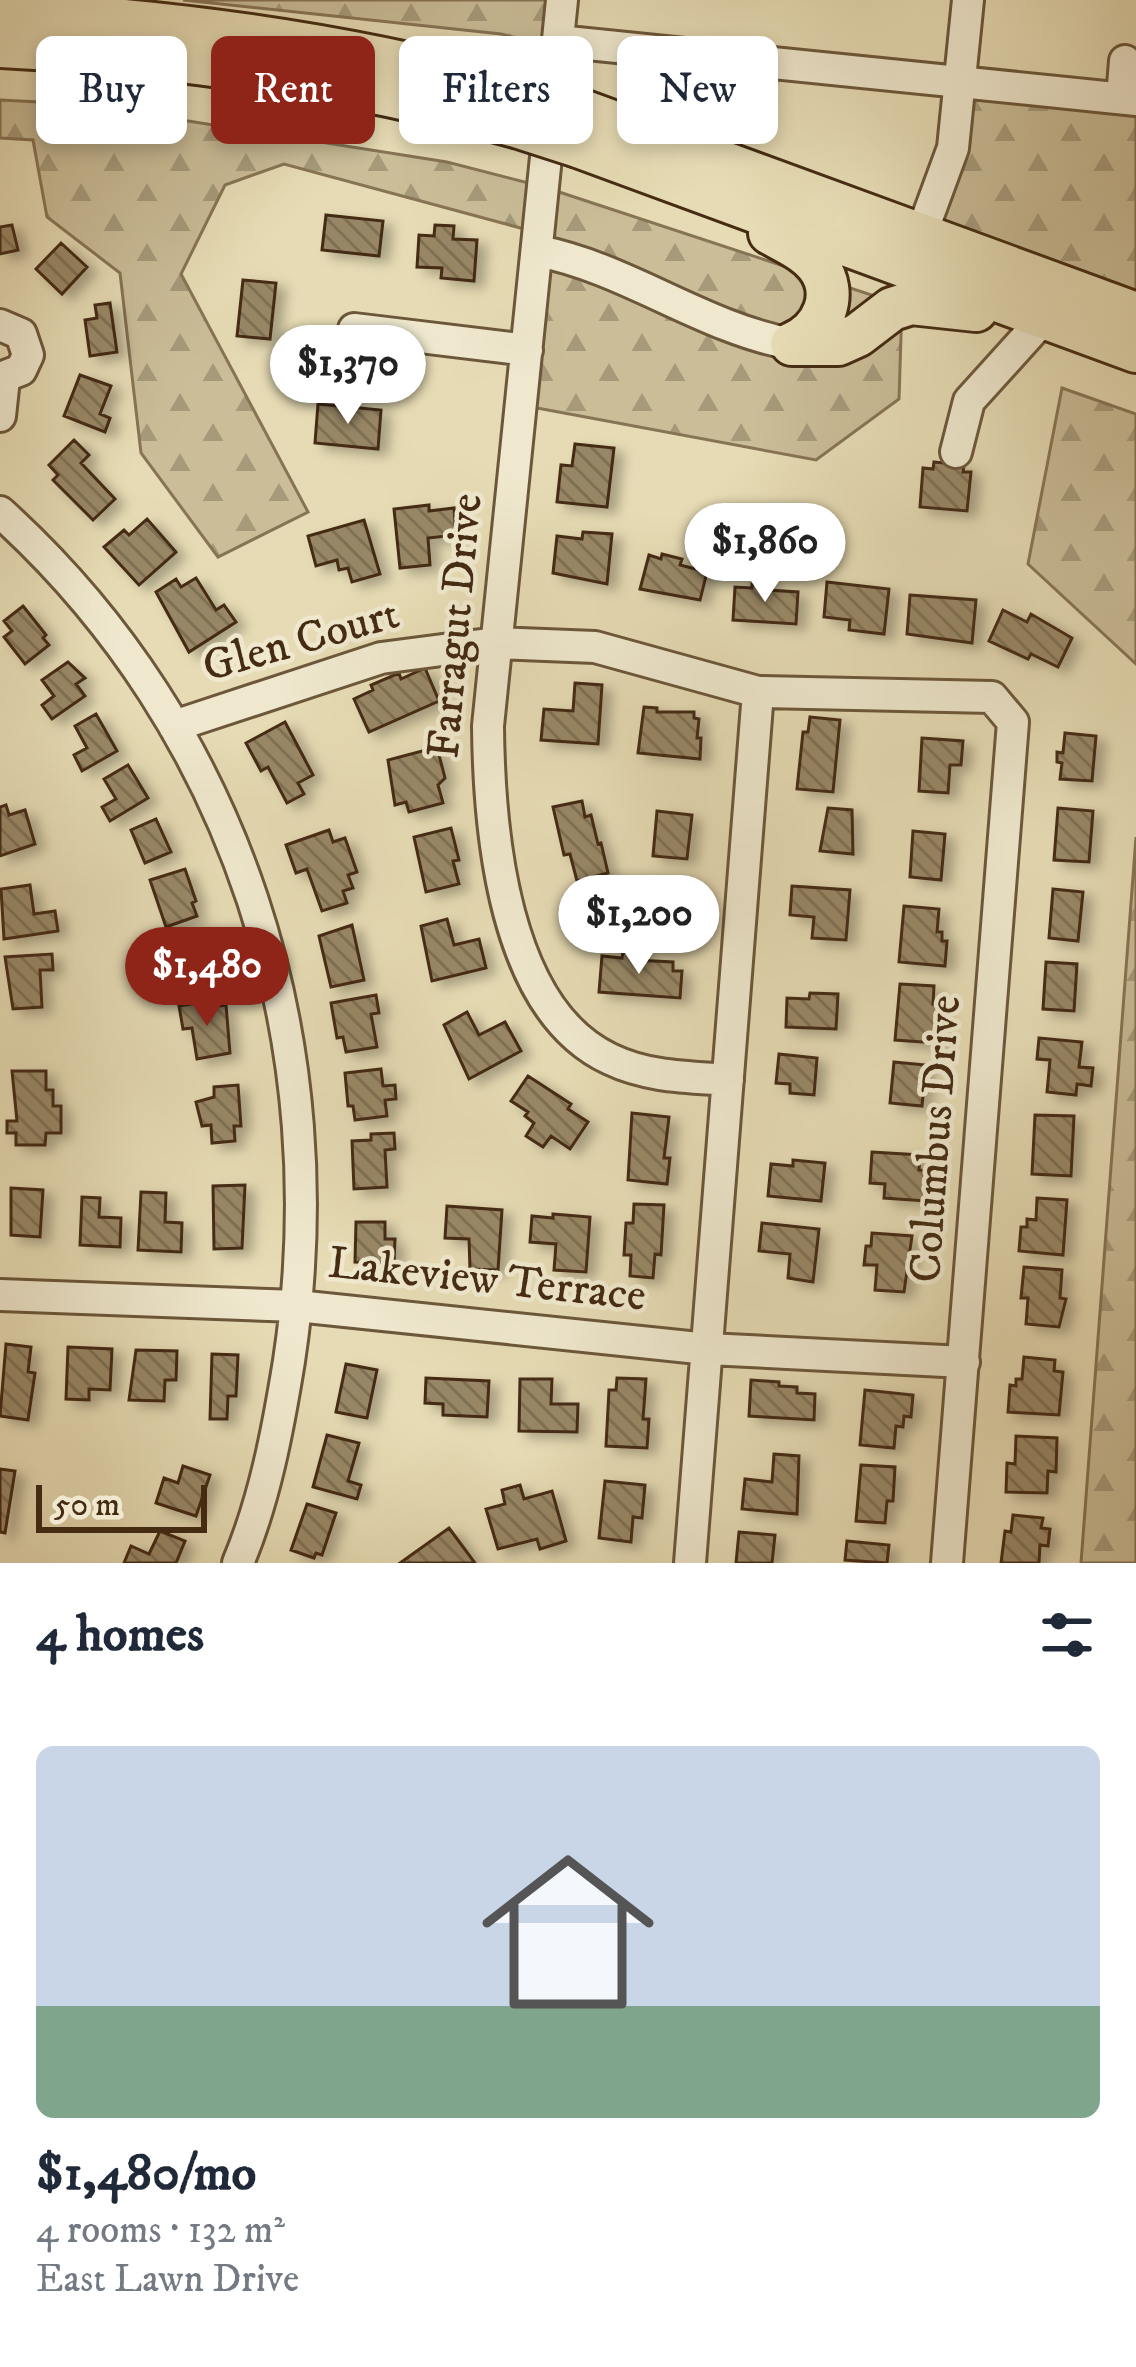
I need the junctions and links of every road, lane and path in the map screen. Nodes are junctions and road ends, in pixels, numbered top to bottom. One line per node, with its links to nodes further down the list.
1 (562, 0): 4 (street, Farragut Drive)
2 (968, 0): 9 (street)
3 (0, 12): 7 (highway)
4 (558, 36)
5 (593, 45): 9 (street)
6 (0, 46): 10 (highway)
7 (399, 61)
8 (1125, 61): 11 (street)
9 (960, 82): 11 (street); 16 (street)
10 (399, 96)
11 (1129, 99)
12 (593, 133): 16 (highway)
13 (593, 136): 15 (highway)
14 (548, 144): 17 (street, Farragut Drive)
15 (672, 179): 19 (highway); 22 (highway)
16 (921, 235): 18 (highway)
17 (538, 251): 22 (street); 23 (street, Farragut Drive)
18 (1136, 314)
19 (1045, 317): 22 (highway); 24 (highway); 27 (street)
20 (0, 325): 25 (street)
21 (354, 329): 23 (street)
22 (792, 344)
23 (526, 350): 29 (street, Farragut Drive)
24 (1136, 351)
25 (2, 379): 26 (street)
26 (0, 416)
27 (956, 452)
28 (0, 512): 32 (street)
29 (496, 643): 30 (street, Glen Court); 32 (street, Glen Court); 33 (street, Farragut Drive)
30 (758, 692): 31 (street, Glen Court); 33 (street)
31 (1013, 722): 37 (street, Columbus Drive)
32 (174, 726): 35 (street)
33 (728, 1080): 36 (street)
34 (0, 1295): 35 (street, Lakeview Terrace)
35 (297, 1306): 36 (street, Lakeview Terrace); 38 (street)
36 (708, 1349): 37 (street, Lakeview Terrace); 39 (street)
37 (964, 1362): 40 (street, Columbus Drive)
38 (238, 1563)
39 (690, 1563)
40 (947, 1563)

